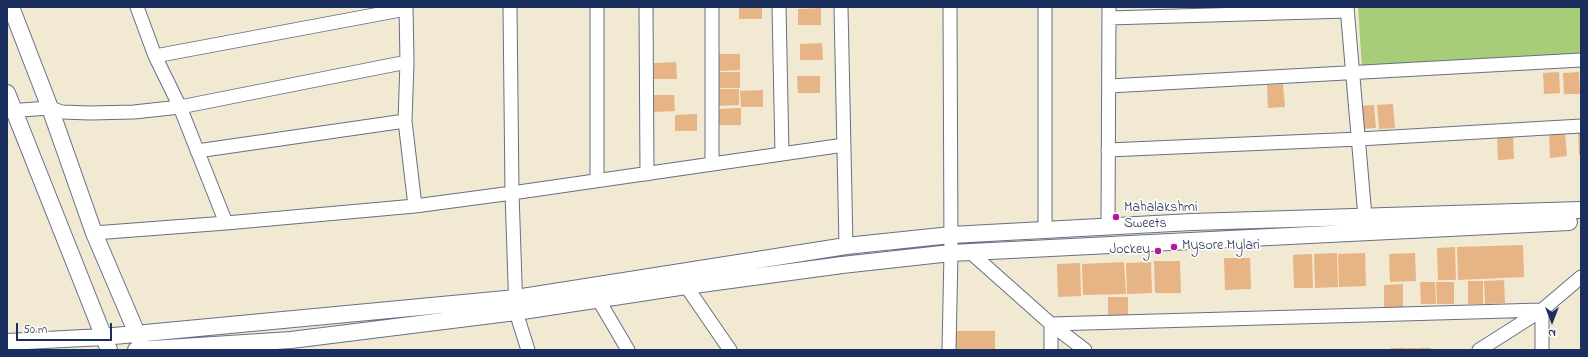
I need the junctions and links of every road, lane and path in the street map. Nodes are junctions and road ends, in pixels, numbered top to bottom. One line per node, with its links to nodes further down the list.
1 (11, 7): 21 (street)
2 (137, 7): 14 (street)
3 (510, 7): 33 (street)
4 (597, 7): 32 (street)
5 (646, 7): 31 (street)
6 (712, 7): 30 (street)
7 (780, 7): 29 (street)
8 (841, 7): 26 (street)
9 (950, 7): 42 (street)
10 (1045, 7): 40 (street)
11 (406, 8): 14 (street); 16 (street)
12 (1347, 9): 13 (street); 17 (street)
13 (1109, 13): 18 (street)
14 (155, 56): 20 (street)
15 (1581, 60): 17 (street)
16 (407, 62): 20 (street); 23 (street)
17 (1353, 73): 18 (street); 25 (street)
18 (1109, 86): 27 (street)
19 (7, 94): 22 (street)
20 (180, 107): 21 (street); 28 (street)
21 (50, 108): 22 (street); 41 (street)
22 (11, 111): 54 (street)
23 (405, 121): 28 (street); 34 (street)
24 (1581, 126): 25 (street)
25 (1359, 139): 27 (street); 36 (street)
26 (844, 146): 29 (street); 43 (street)
27 (1108, 150): 39 (street)
28 (197, 151): 38 (street)
29 (782, 154): 30 (street)
30 (712, 164): 31 (street)
31 (647, 174): 32 (street)
32 (597, 180): 33 (street)
33 (512, 193): 34 (street); 49 (street)
34 (414, 206): 38 (street)
35 (1581, 210): 36 (street)
36 (1365, 217): 39 (street)
37 (1581, 221): 44 (street)
38 (226, 223): 41 (street)
39 (1108, 226): 40 (street)
40 (1045, 230): 42 (street)
41 (94, 233): 52 (street)
42 (951, 235): 43 (street); 45 (street)
43 (846, 246): 49 (street)
44 (970, 252): 45 (street); 51 (street)
45 (951, 253): 47 (street); 59 (street)
46 (1581, 277): 50 (street)
47 (686, 286): 48 (street); 58 (street)
48 (598, 299): 49 (street); 57 (street)
49 (516, 305): 52 (street); 55 (street); 56 (street)
50 (1542, 310): 51 (street); 62 (street); 63 (street)
51 (1051, 324): 60 (street); 61 (street)
52 (137, 334): 54 (street); 55 (street)
53 (7, 342): 54 (street)
54 (106, 344)
55 (141, 350)
56 (528, 350)
57 (628, 350)
58 (730, 350)
59 (949, 350)
60 (1051, 350)
61 (1085, 350)
62 (1479, 350)
63 (1542, 350)

